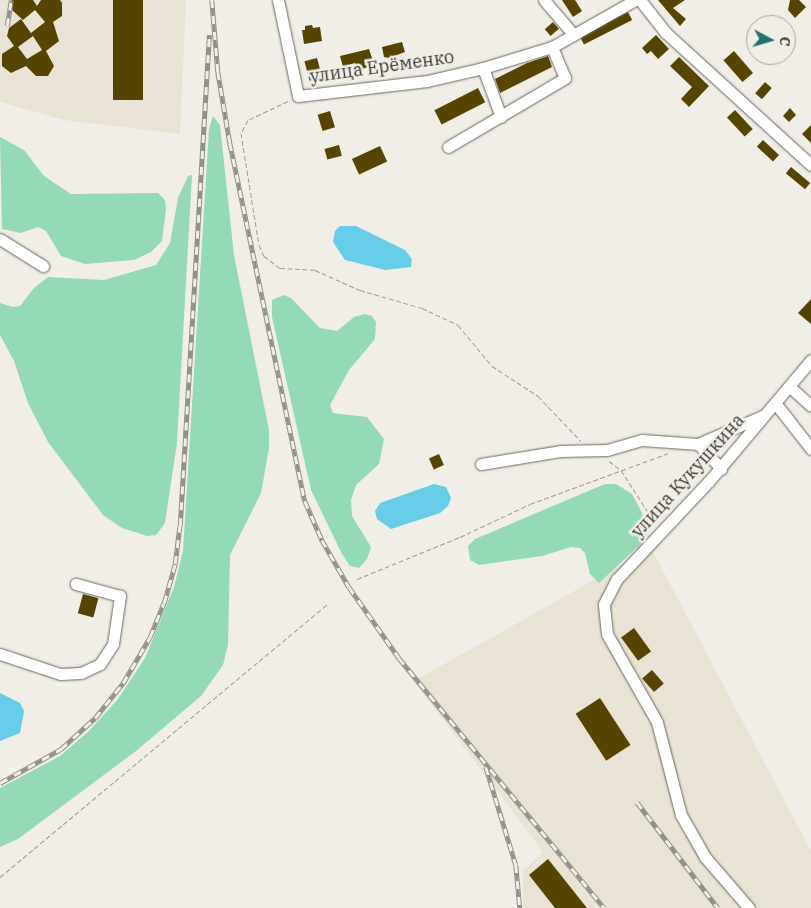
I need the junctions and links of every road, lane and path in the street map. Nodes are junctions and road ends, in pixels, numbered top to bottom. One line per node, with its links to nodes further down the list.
1 (278, 0): 8 (street)
2 (544, 0): 5 (street)
3 (635, 0): 5 (street, улица Ерёменко)
4 (640, 0): 11 (street)
5 (573, 34): 6 (street, улица Ерёменко)
6 (552, 47): 7 (street, улица Ерёменко); 9 (street)
7 (483, 68): 8 (street, улица Ерёменко); 9 (street)
8 (298, 96): 20 (path)
9 (500, 116): 10 (street)
10 (448, 147)
11 (811, 165)
12 (0, 239): 13 (street)
13 (43, 266)
14 (811, 360): 15 (street, улица Кукушкина)
15 (790, 387): 16 (street); 17 (street, улица Кукушкина)
16 (811, 406)
17 (772, 408): 18 (street); 19 (street); 24 (street, улица Кукушкина)
18 (698, 444): 20 (street); 24 (street)
19 (811, 449)
20 (593, 450): 23 (street)
21 (672, 452): 25 (path)
22 (606, 459): 25 (path)
23 (481, 464)
24 (721, 469): 26 (street, улица Кукушкина)
25 (621, 470): 26 (path); 27 (path)
26 (658, 536): 32 (street, улица Кукушкина)
27 (357, 579)
28 (76, 584): 30 (street)
29 (328, 604): 31 (path)
30 (0, 654)
31 (0, 877)
32 (749, 908)

